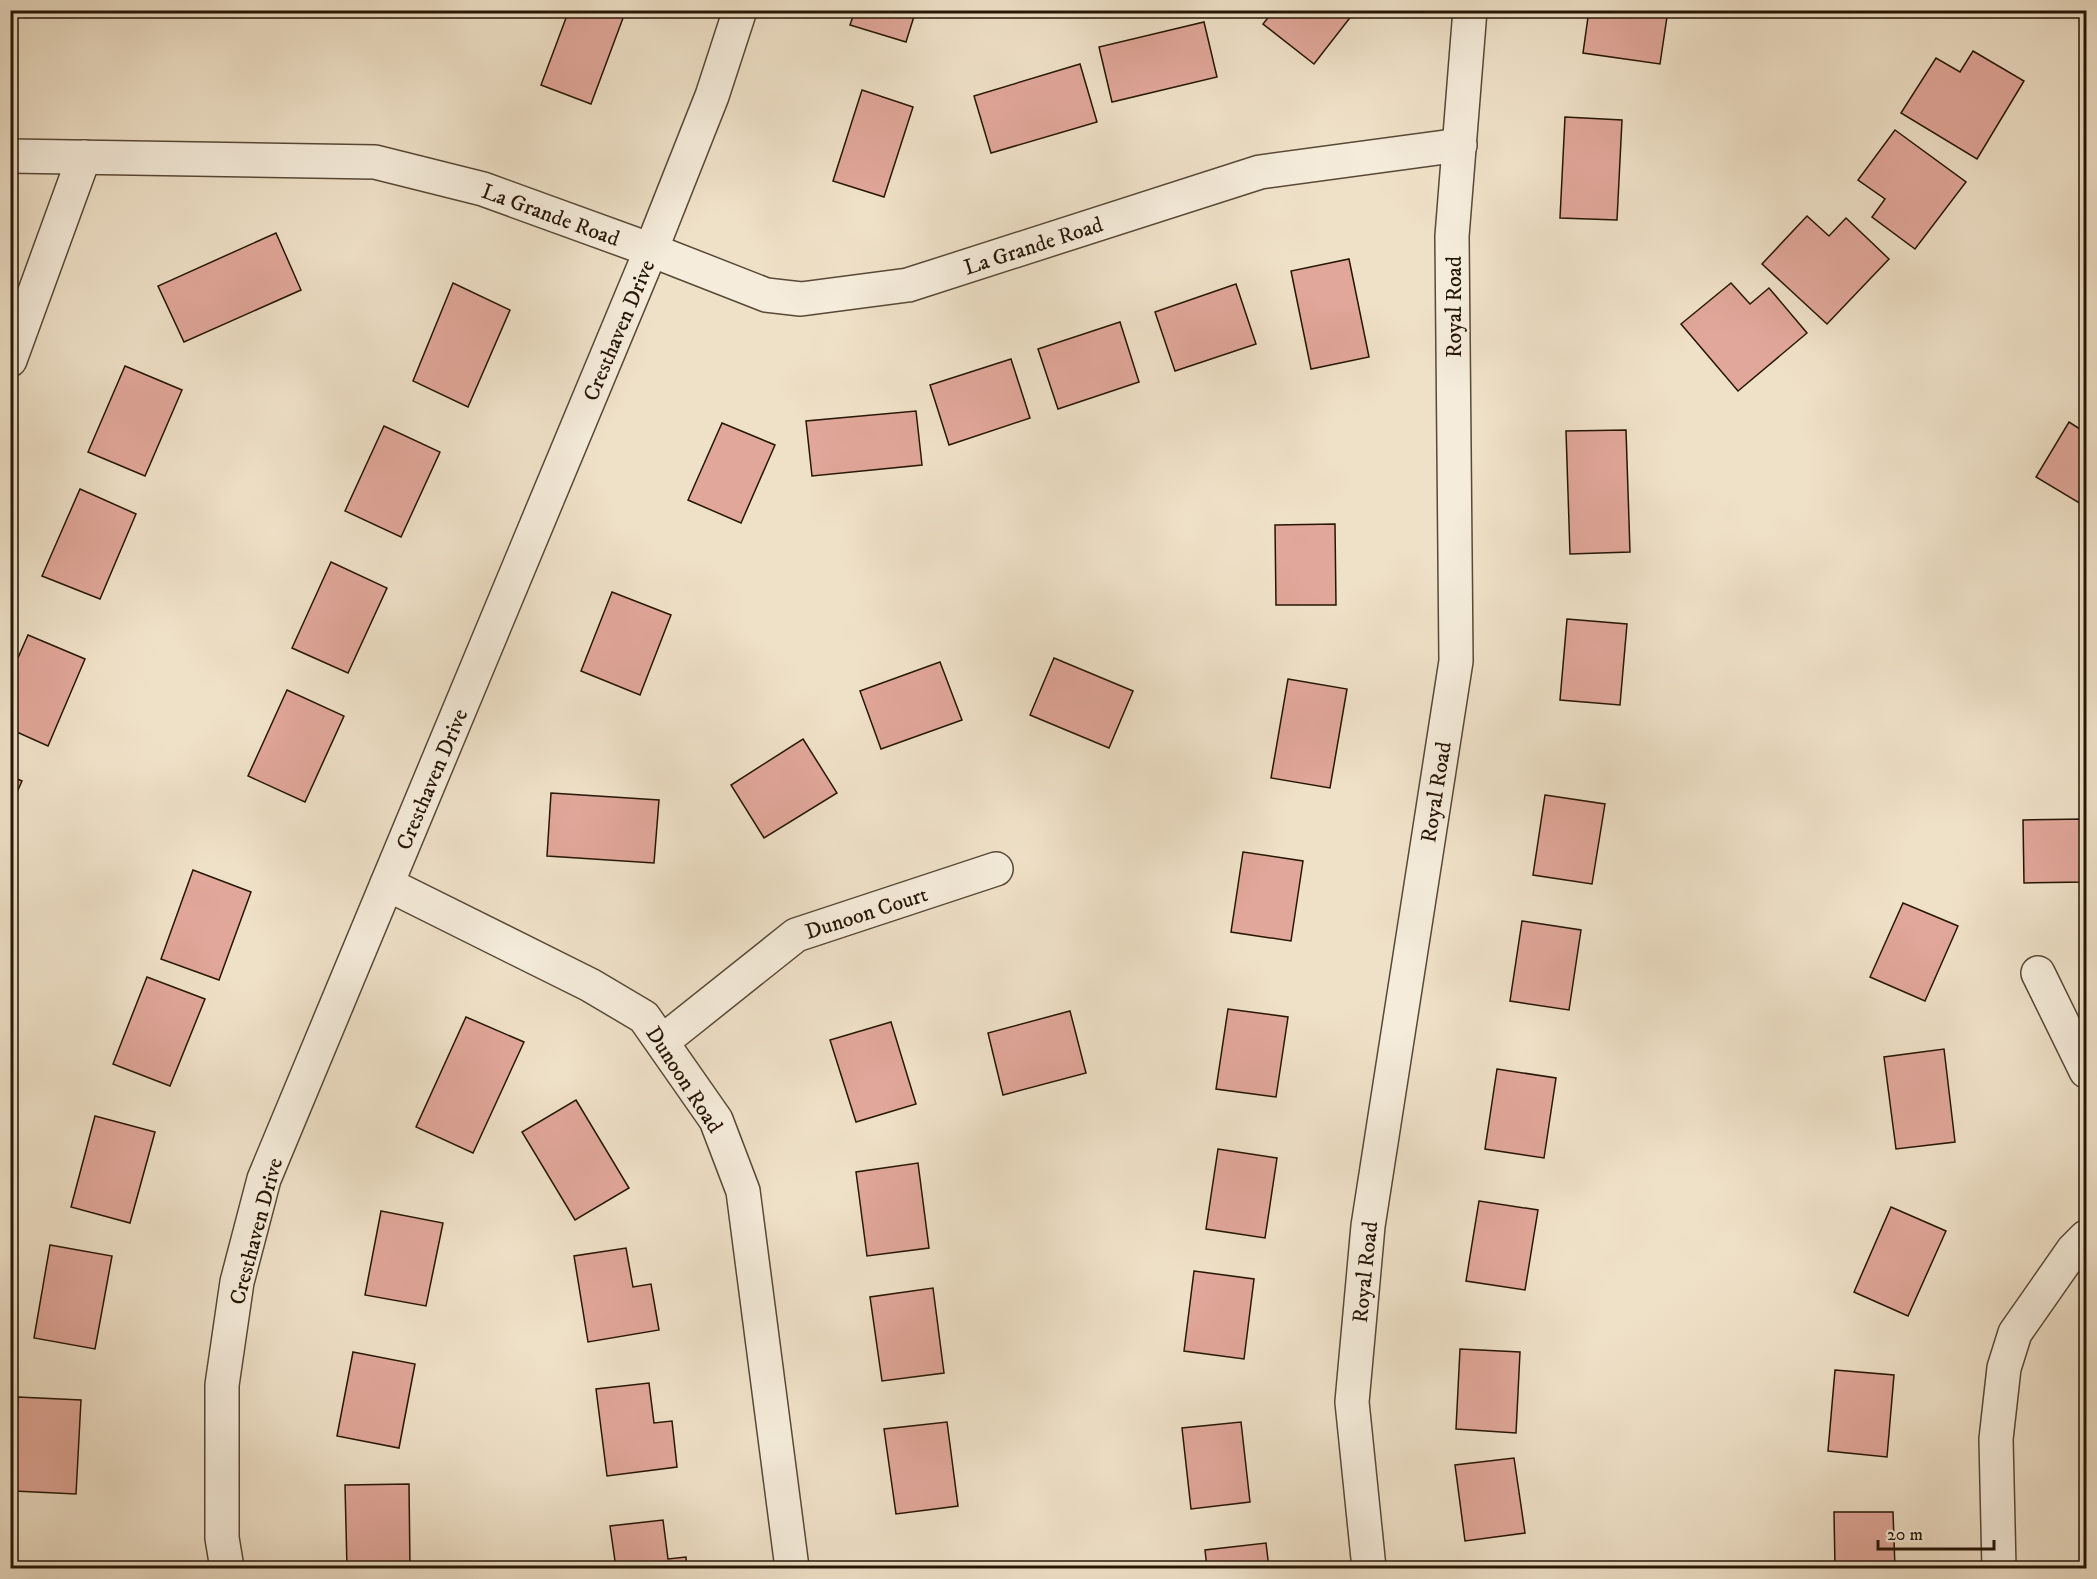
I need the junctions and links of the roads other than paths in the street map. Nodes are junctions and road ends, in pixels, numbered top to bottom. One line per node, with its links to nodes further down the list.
1 (740, 10): 6 (street, Cresthaven Drive)
2 (1470, 10): 3 (street, Royal Road)
3 (1460, 145): 6 (street, La Grande Road); 16 (street, Royal Road)
4 (10, 156): 5 (street, La Grande Road)
5 (84, 157): 6 (street, La Grande Road); 7 (street)
6 (651, 250): 9 (street, Cresthaven Drive)
7 (10, 360)
8 (996, 869): 11 (street, Dunoon Court)
9 (387, 884): 11 (street, Dunoon Road); 14 (street, Cresthaven Drive)
10 (2038, 973): 12 (street)
11 (663, 1041): 15 (street, Dunoon Road)
12 (2086, 1071)
13 (2086, 1238): 17 (street)
14 (227, 1569)
15 (792, 1569)
16 (1369, 1569)
17 (1999, 1569)

